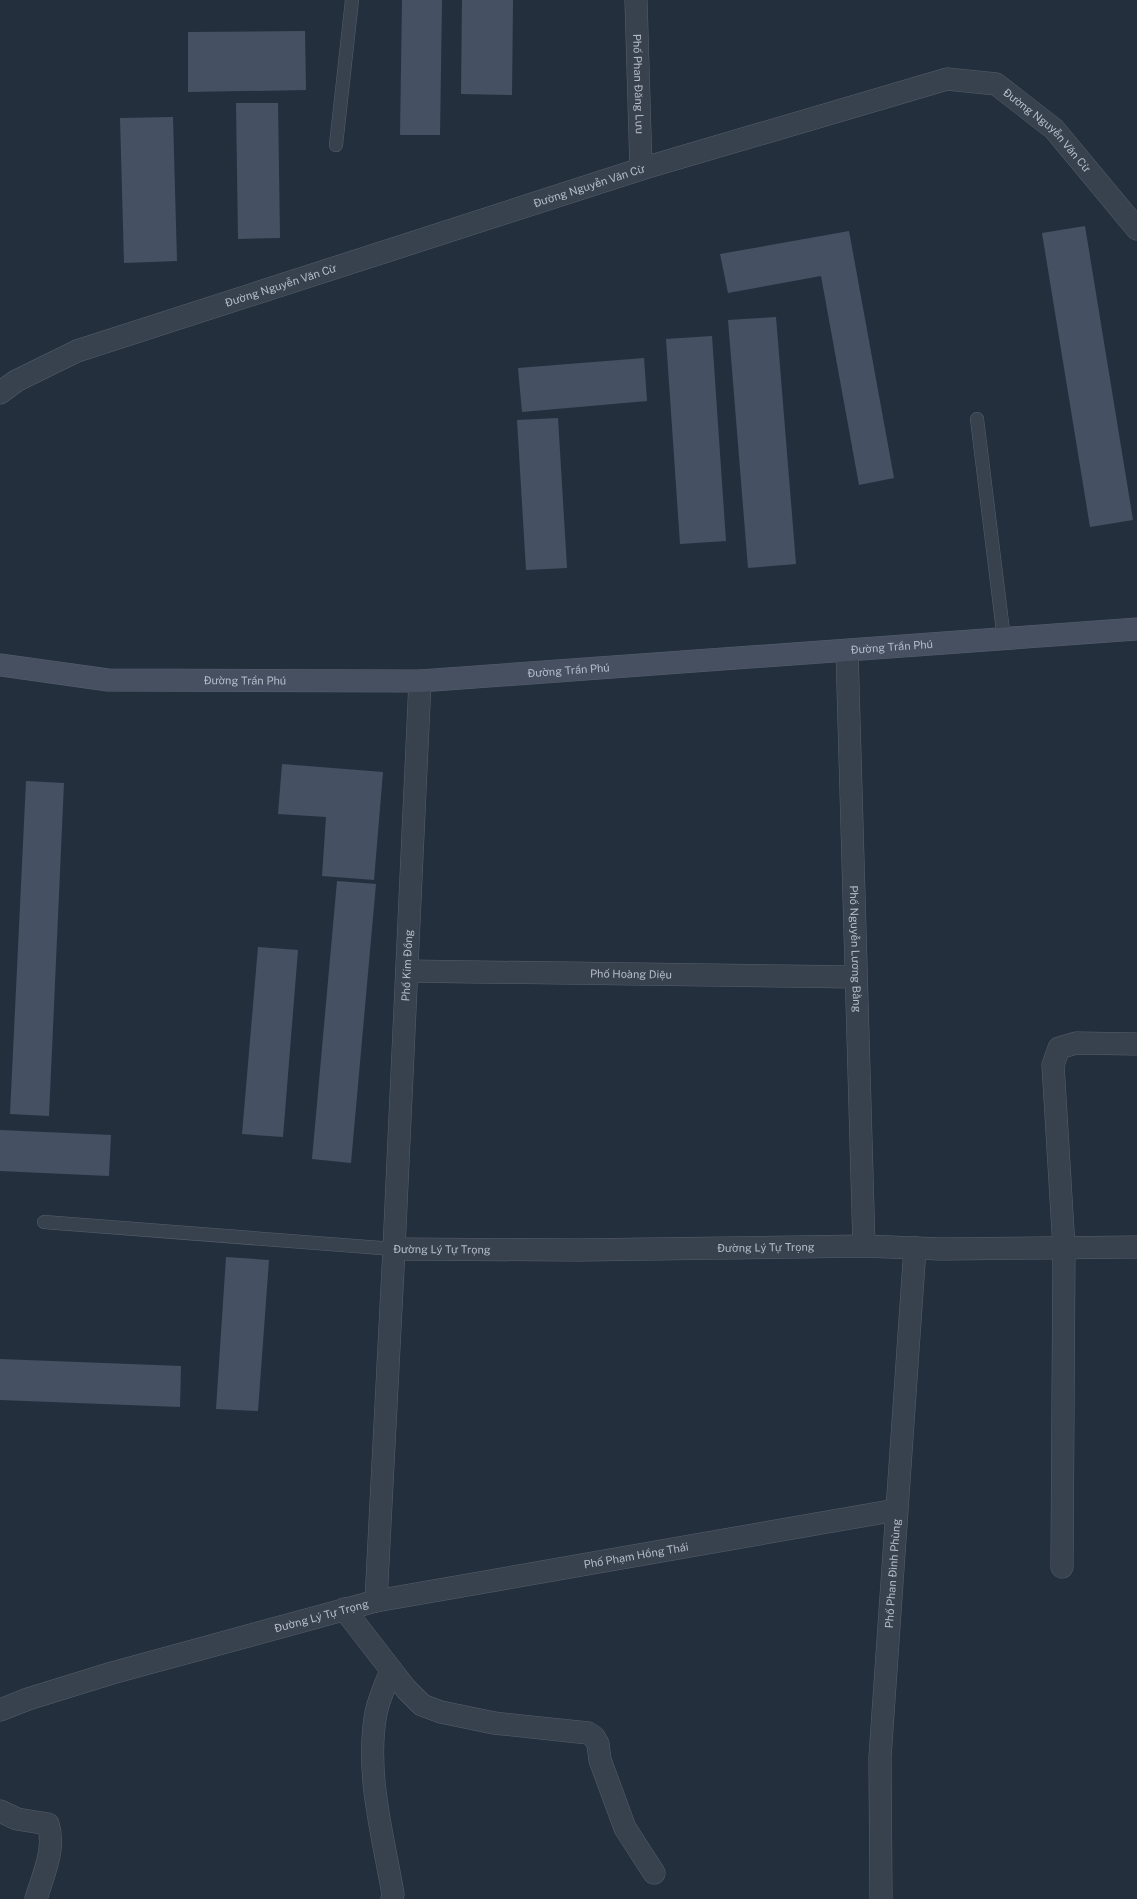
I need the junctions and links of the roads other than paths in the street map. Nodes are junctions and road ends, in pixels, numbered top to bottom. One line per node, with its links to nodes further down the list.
1 (352, 0): 3 (lane)
2 (636, 0): 4 (street, Phố Phan Đăng Lưu)
3 (336, 145)
4 (641, 169): 5 (street, Đường Nguyễn Văn Cừ); 6 (street, Đường Nguyễn Văn Cừ)
5 (1137, 229)
6 (0, 393)
7 (977, 419): 9 (lane)
8 (1137, 630): 9 (main road, Đường Trần Phú)
9 (1004, 639): 10 (main road, Đường Trần Phú)
10 (847, 651): 12 (main road, Đường Trần Phú); 14 (street, Phố Nguyễn Lương Bằng)
11 (0, 665): 12 (main road, Đường Trần Phú)
12 (420, 681): 13 (street, Phố Kim Đồng)
13 (407, 972): 14 (street, Phố Hoàng Diệu); 21 (street, Phố Kim Đồng)
14 (856, 977): 17 (street, Phố Nguyễn Lương Bằng)
15 (1137, 1044): 20 (street)
16 (44, 1222): 21 (lane)
17 (864, 1246): 19 (street, Đường Lý Tự Trọng); 21 (street, Đường Lý Tự Trọng)
18 (1137, 1247): 20 (street, Đường Lý Tự Trọng)
19 (915, 1248): 20 (street, Đường Lý Tự Trọng); 22 (street, Phố Phan Đình Phùng)
20 (1064, 1248): 23 (street)
21 (394, 1249): 24 (street, Đường Lý Tự Trọng)
22 (896, 1510): 24 (street, Phố Phạm Hồng Thái); 32 (street, Phố Phan Đình Phùng)
23 (1062, 1567)
24 (376, 1601): 25 (street, Đường Lý Tự Trọng)
25 (344, 1610): 26 (street); 27 (street, Đường Lý Tự Trọng)
26 (392, 1670): 29 (street); 31 (street)
27 (0, 1710)
28 (0, 1811): 30 (street)
29 (654, 1873)
30 (36, 1899)
31 (392, 1899)
32 (881, 1899)

